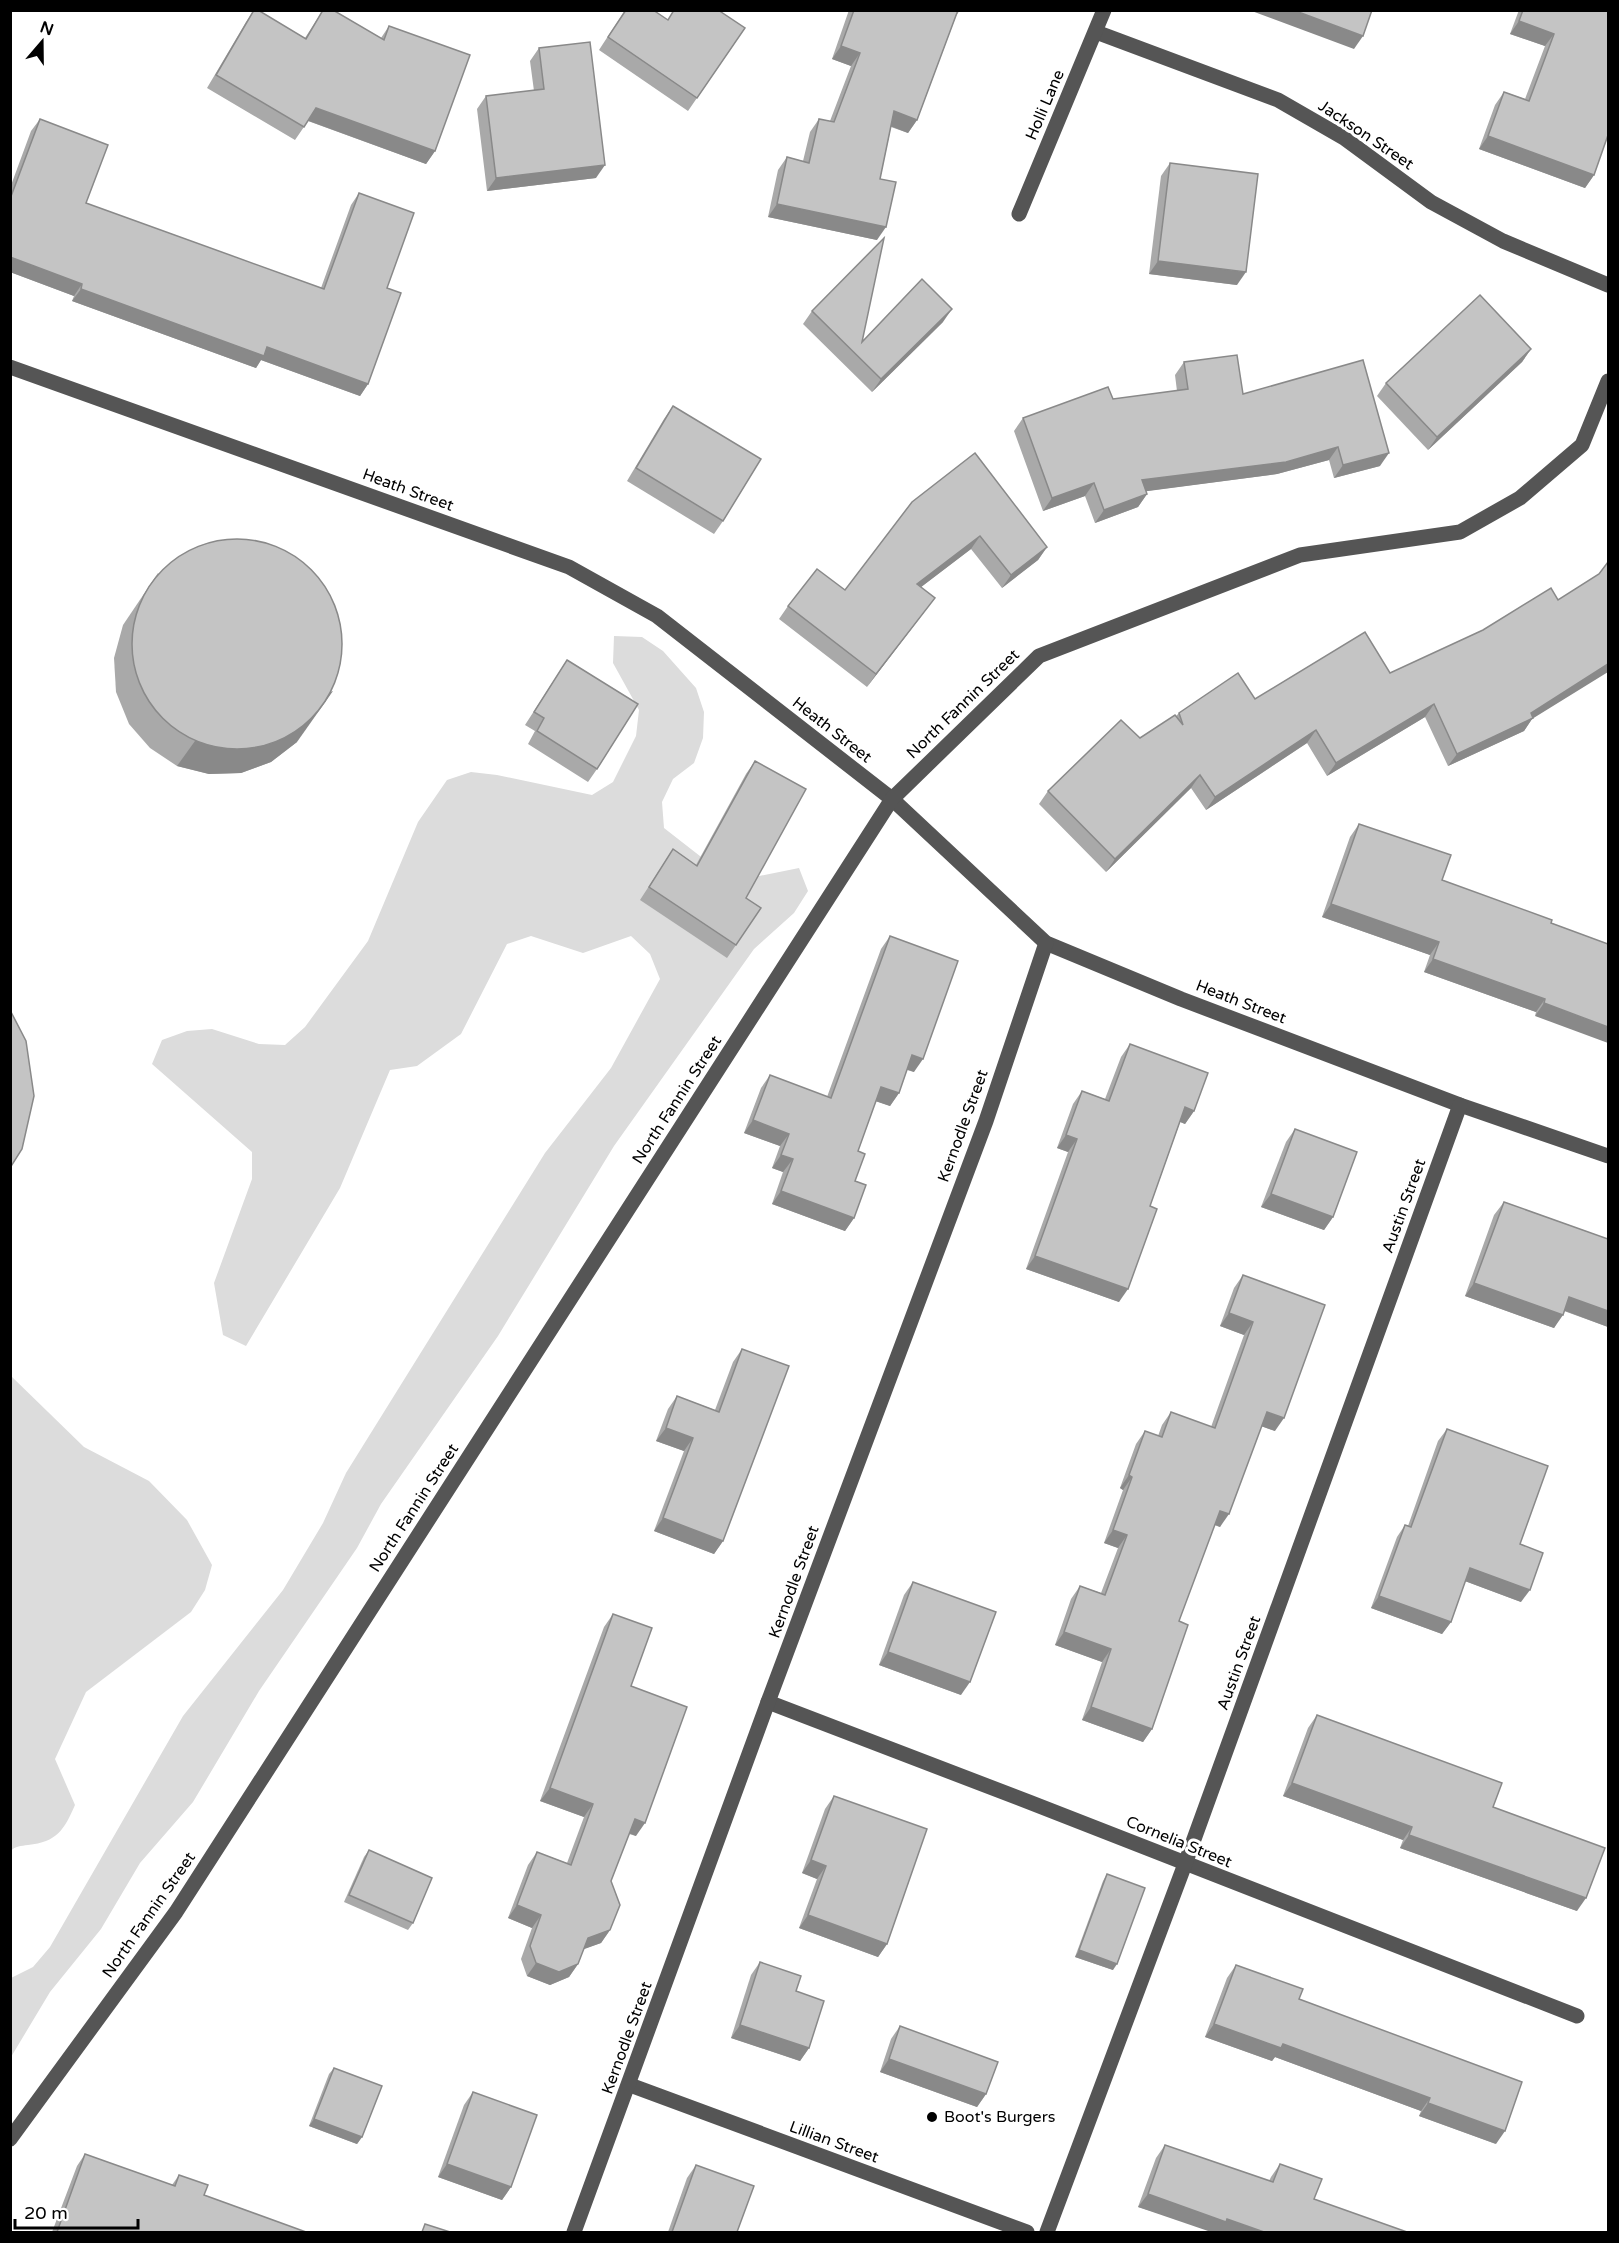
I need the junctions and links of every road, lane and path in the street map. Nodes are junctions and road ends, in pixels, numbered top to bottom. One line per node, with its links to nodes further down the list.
1 (1104, 10): 2 (street, Holli Lane)
2 (1096, 32): 3 (street, Holli Lane); 4 (street, Jackson Street)
3 (1019, 214)
4 (1608, 285)
5 (10, 367): 7 (street, Heath Street)
6 (1608, 381): 7 (street, North Fannin Street)
7 (892, 800): 8 (street, Heath Street); 15 (street, North Fannin Street)
8 (1046, 943): 9 (street, Heath Street); 11 (street, Kernodle Street)
9 (1460, 1105): 10 (street, Heath Street); 12 (street, Austin Street)
10 (1608, 1156)
11 (768, 1702): 12 (street, Cornelia Street); 14 (street, Kernodle Street)
12 (1185, 1864): 13 (street, Cornelia Street); 18 (street, Austin Street)
13 (1577, 2016)
14 (630, 2085): 16 (street, Kernodle Street); 17 (street, Lillian Street)
15 (10, 2139)
16 (574, 2232)
17 (1027, 2232)
18 (1047, 2232)

